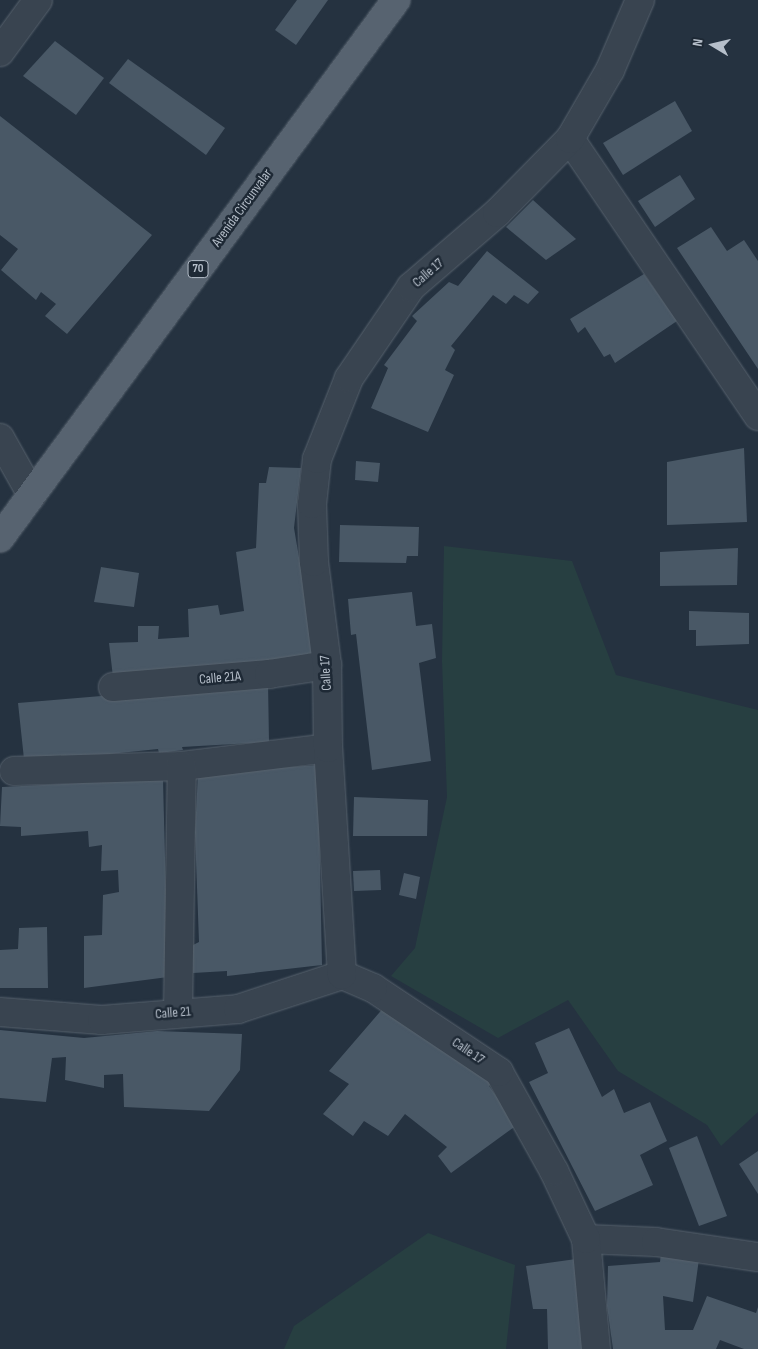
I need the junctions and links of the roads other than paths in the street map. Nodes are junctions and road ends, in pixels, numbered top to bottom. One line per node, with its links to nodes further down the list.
1 (38, 0): 4 (street)
2 (396, 0): 8 (main road, Avenida Circunvalar / 70)
3 (640, 0): 5 (street, Calle 17)
4 (0, 52)
5 (570, 139): 6 (street); 10 (street, Calle 17)
6 (758, 416)
7 (0, 438): 8 (street)
8 (32, 495): 9 (main road, Avenida Circunvalar / 70)
9 (0, 538)
10 (327, 665): 11 (street, Calle 21A); 12 (street, Calle 17)
11 (112, 687)
12 (328, 748): 13 (street); 15 (street, Calle 17)
13 (182, 766): 14 (street); 17 (street)
14 (14, 771)
15 (342, 975): 17 (street, Calle 21); 18 (street, Calle 17)
16 (0, 1012): 17 (street, Calle 21)
17 (178, 1012)
18 (586, 1240): 19 (street); 20 (street, Calle 17)
19 (758, 1257)
20 (596, 1349)

